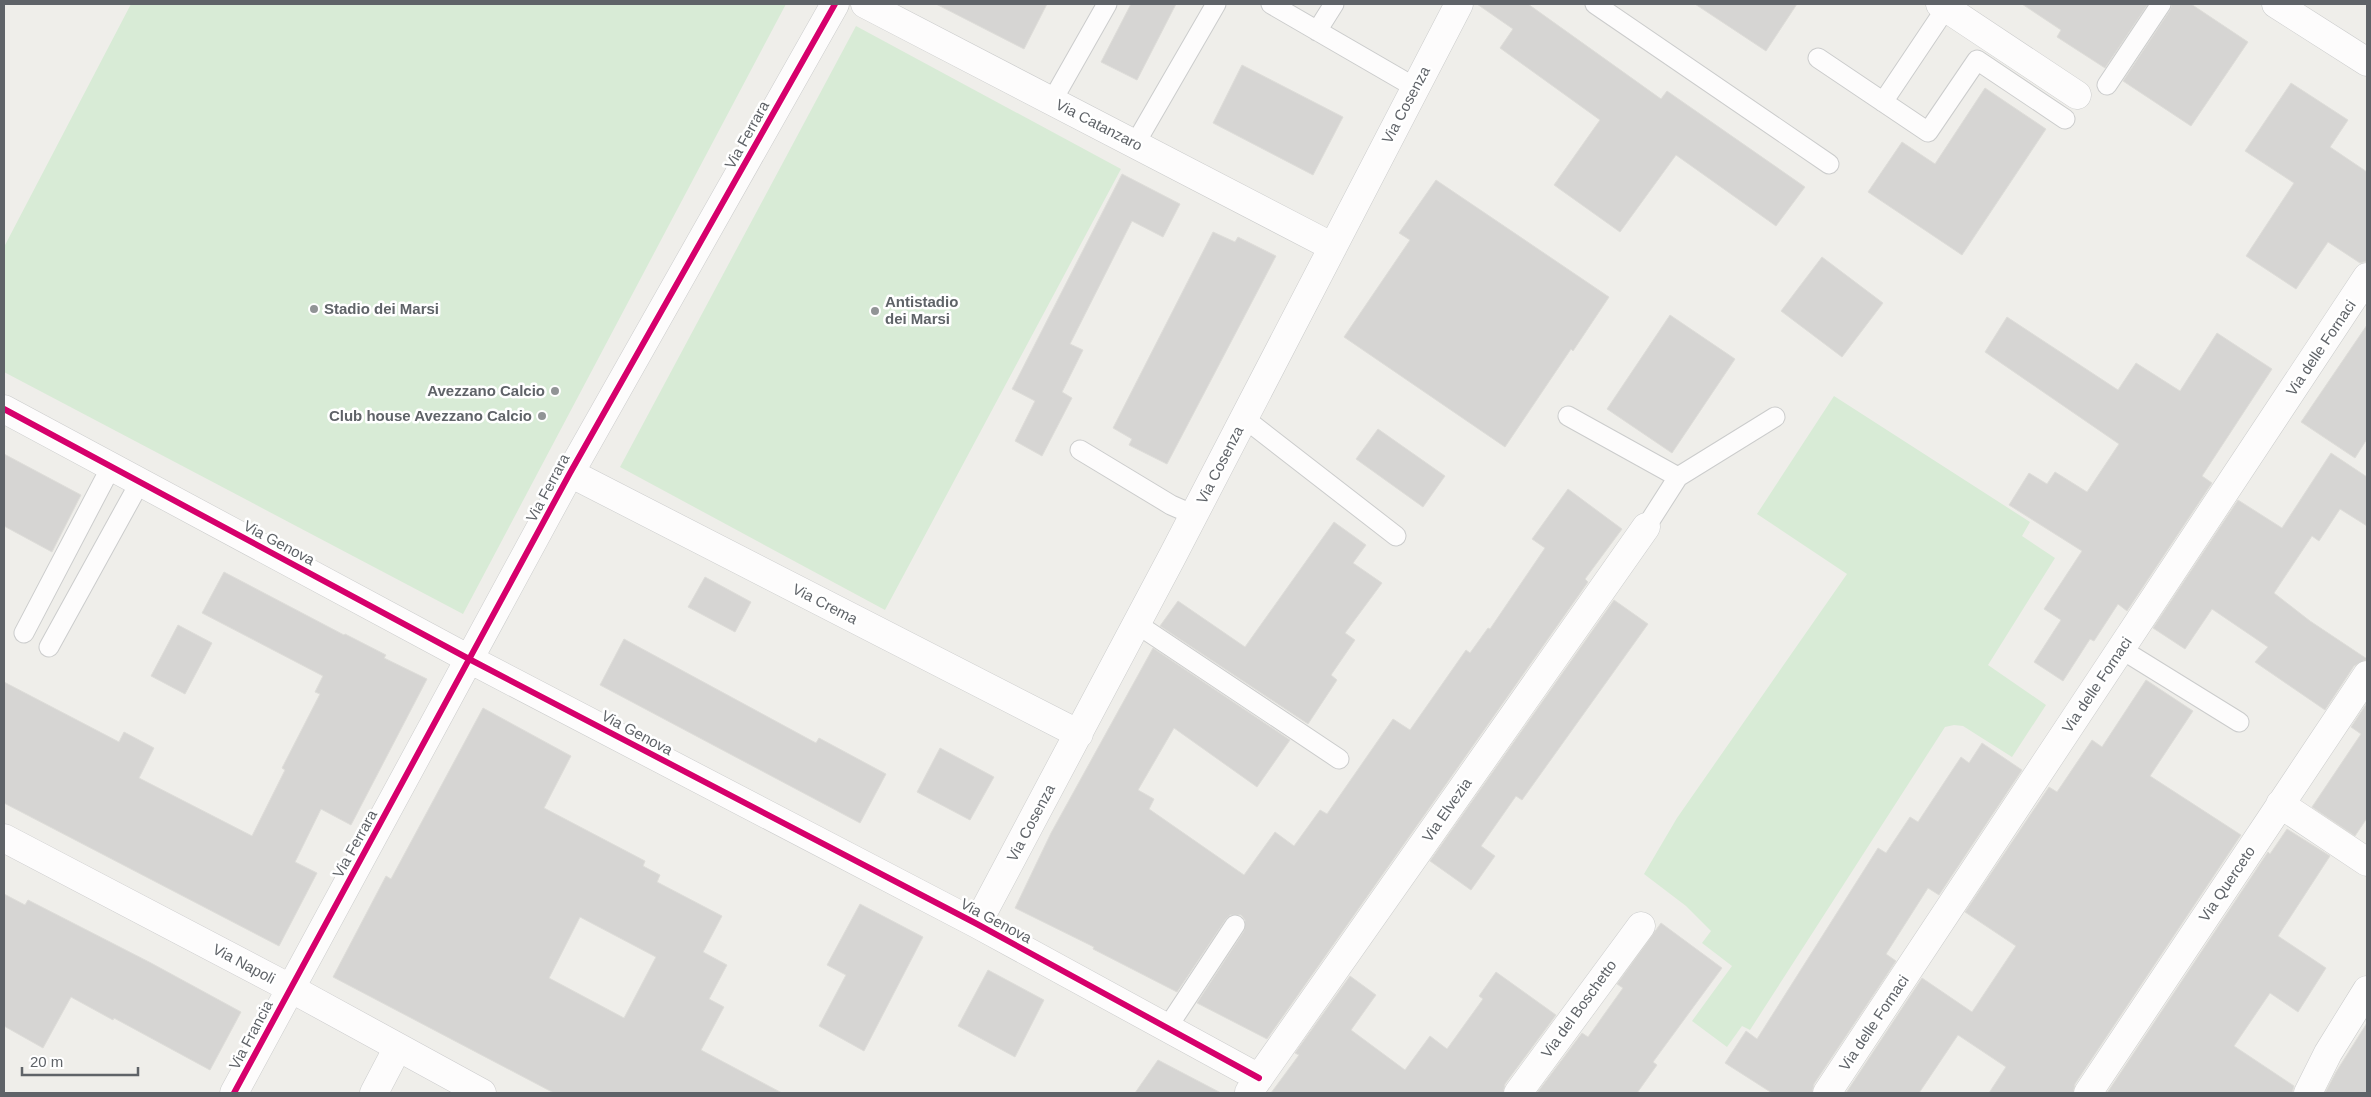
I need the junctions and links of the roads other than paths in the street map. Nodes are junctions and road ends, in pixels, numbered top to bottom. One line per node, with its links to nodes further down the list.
1 (835, 4): 31 (street, Via Ferrara)
2 (864, 4): 18 (street, Via Catanzaro)
3 (1107, 4): 18 (lane)
4 (1216, 4): 21 (lane)
5 (1271, 4): 12 (lane)
6 (1334, 4): 12 (lane)
7 (1459, 4): 16 (street, Via Cosenza)
8 (1595, 4): 22 (lane)
9 (2161, 4): 15 (lane)
10 (2276, 4): 14 (street)
11 (1943, 6): 17 (street); 19 (lane)
12 (1318, 31): 16 (lane)
13 (1818, 58): 19 (lane)
14 (2367, 62)
15 (2107, 85)
16 (1416, 88): 23 (street, Via Cosenza)
17 (2077, 95)
18 (1052, 101): 21 (street, Via Catanzaro)
19 (1883, 102): 20 (lane)
20 (2064, 119)
21 (1135, 144): 23 (street, Via Catanzaro)
22 (1829, 164)
23 (1333, 247): 28 (street, Via Cosenza)
24 (2367, 277): 40 (street, Via delle Fornaci)
25 (4, 409): 30 (street, Via Genova)
26 (1568, 416): 32 (lane)
27 (1775, 417): 32 (lane)
28 (1244, 418): 34 (street, Via Cosenza); 36 (lane)
29 (1080, 450): 34 (lane)
30 (111, 467): 33 (street, Via Genova); 38 (lane)
31 (570, 473): 41 (street, Via Ferrara); 44 (street, Via Crema)
32 (1678, 477): 35 (lane)
33 (140, 482): 39 (lane); 41 (street, Via Genova)
34 (1194, 515): 37 (street, Via Cosenza)
35 (1646, 527): 56 (street, Via Elvezia)
36 (1396, 536)
37 (1137, 624): 44 (street, Via Cosenza); 45 (lane)
38 (24, 633)
39 (49, 647)
40 (2121, 649): 43 (lane); 61 (street, Via delle Fornaci)
41 (471, 660): 49 (street, Via Genova); 52 (street, Via Ferrara)
42 (2367, 675): 46 (street, Via Querceto)
43 (2239, 722)
44 (1079, 734): 49 (street, Via Cosenza)
45 (1339, 759)
46 (2280, 804): 48 (street); 62 (street, Via Querceto)
47 (4, 838): 52 (street, Via Napoli)
48 (2367, 862)
49 (977, 924): 54 (street, Via Genova)
50 (1234, 925): 54 (lane)
51 (1641, 926): 60 (street, Via del Boschetto)
52 (290, 988): 55 (street, Via Napoli); 57 (street, Via Francia)
53 (2367, 990): 63 (street)
54 (1167, 1028): 56 (street, Via Genova)
55 (397, 1048): 58 (street); 59 (street, Via Napoli)
56 (1254, 1086)
57 (234, 1093)
58 (374, 1093)
59 (482, 1093)
60 (1518, 1093)
61 (1827, 1093)
62 (2088, 1093)
63 (2308, 1093)

